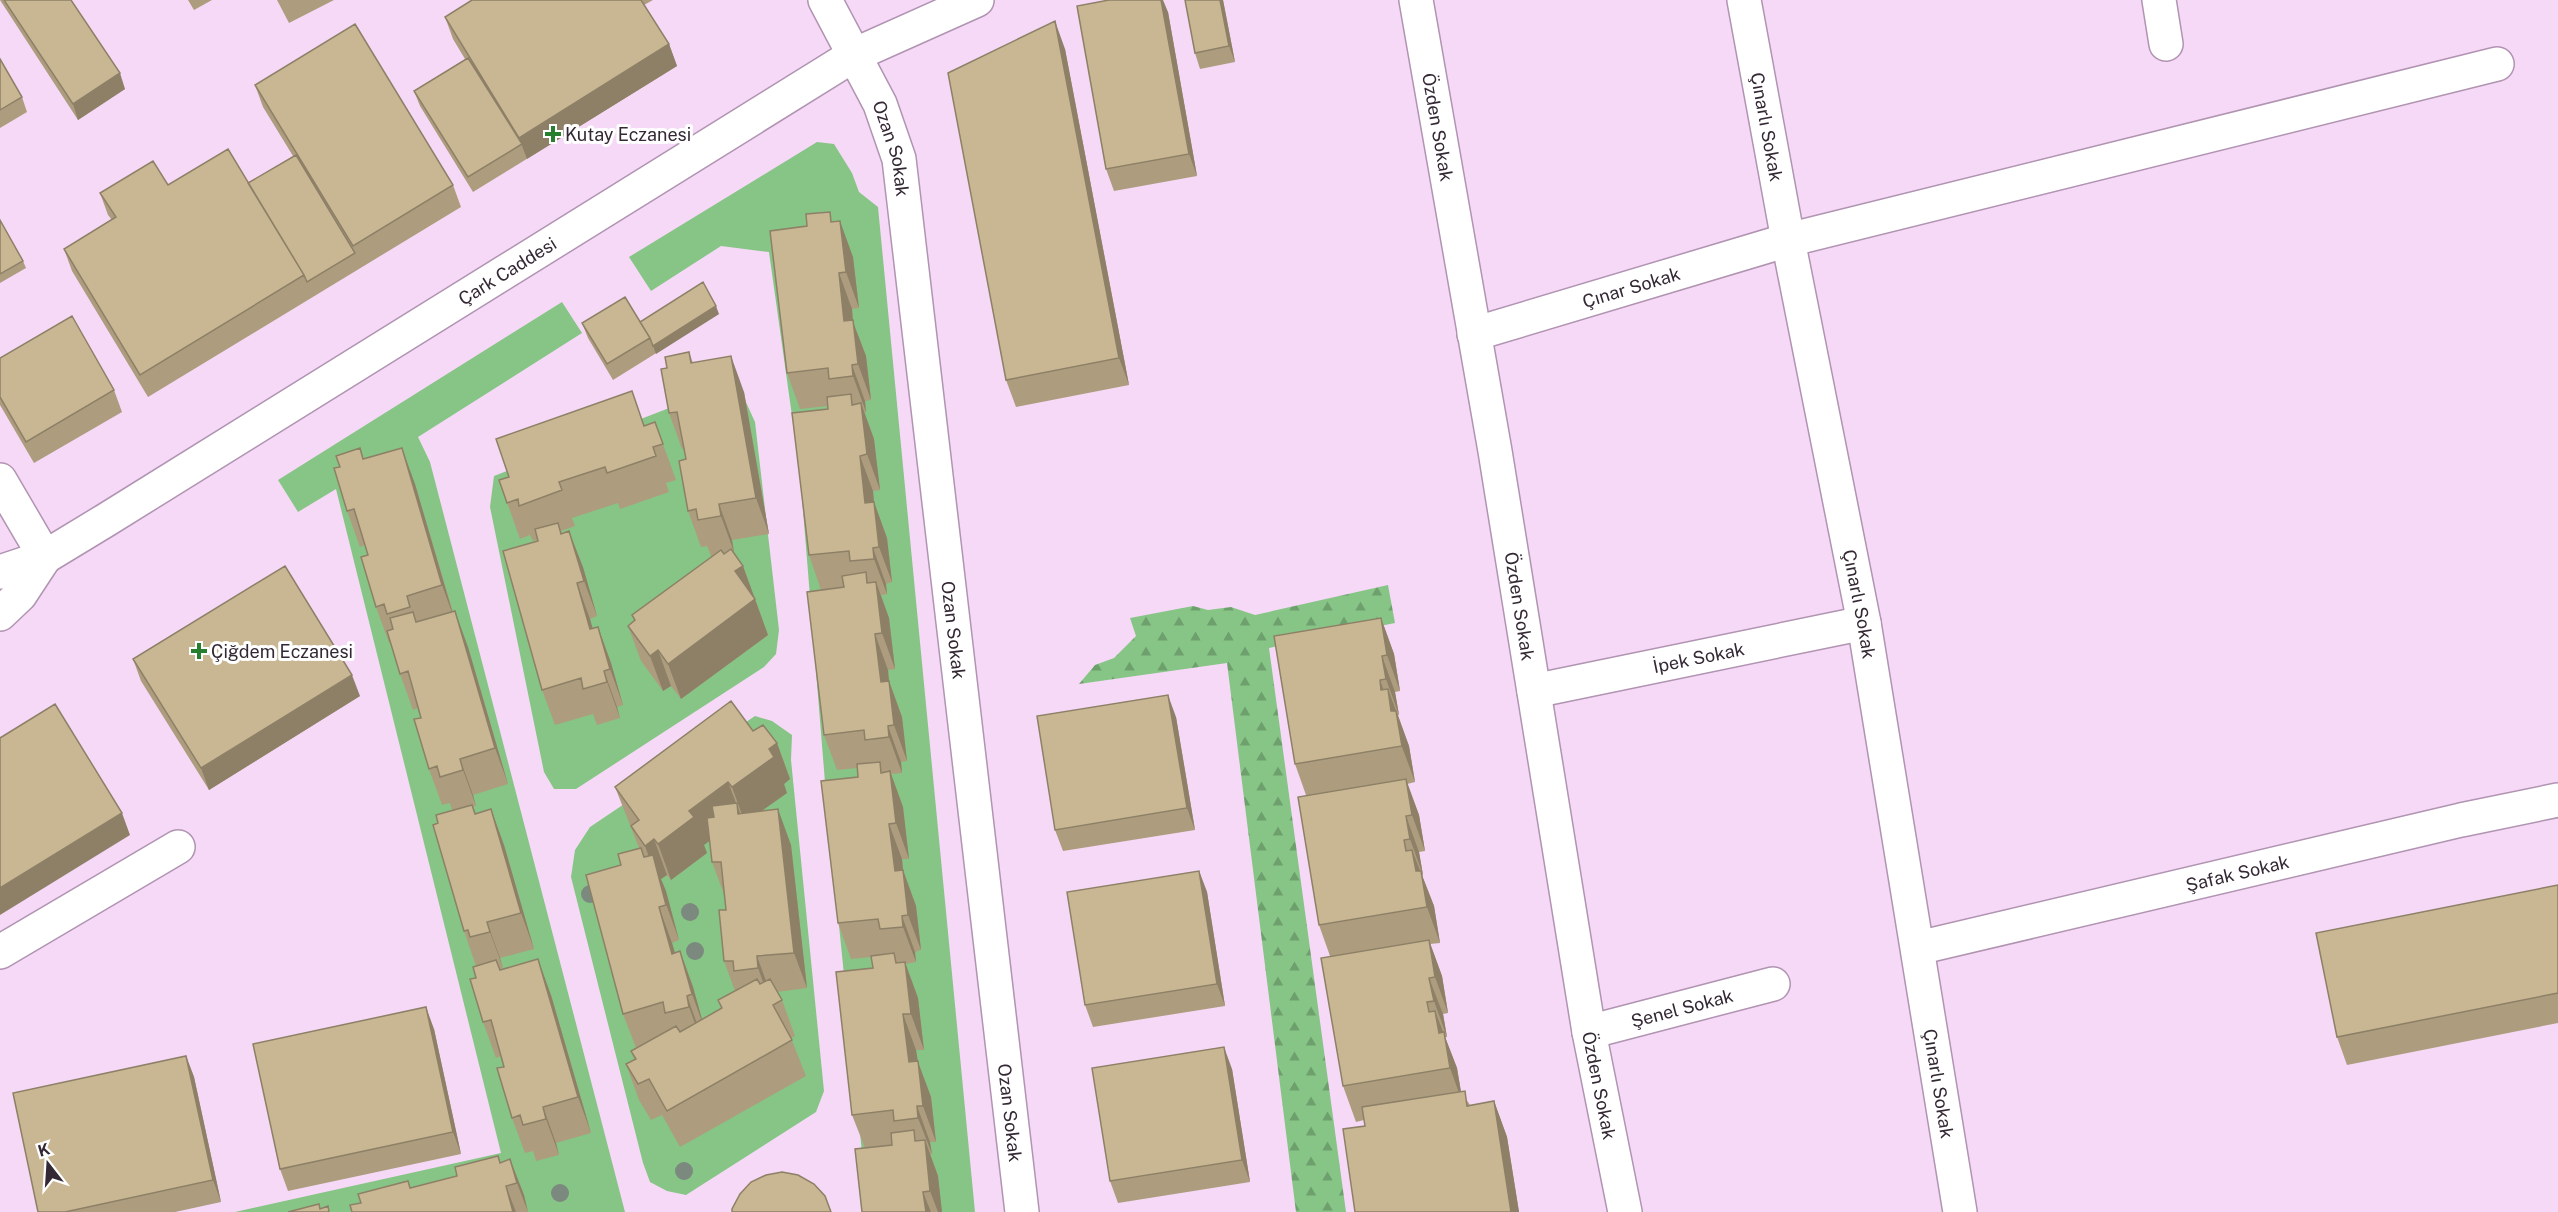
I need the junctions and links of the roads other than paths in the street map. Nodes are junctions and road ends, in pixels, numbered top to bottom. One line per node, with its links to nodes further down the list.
1 (825, 0): 7 (street, Ozan Sokak)
2 (976, 0): 7 (street, Çark Caddesi)
3 (1416, 0): 10 (street, Özden Sokak)
4 (1744, 0): 9 (street, Çınarlı Sokak)
5 (2159, 0): 6 (street)
6 (2166, 44)
7 (854, 55): 12 (street, Çark Caddesi); 23 (street, Ozan Sokak)
8 (2498, 64): 9 (street, Çınar Sokak)
9 (1788, 240): 10 (street, Çınar Sokak); 15 (street, Çınarlı Sokak)
10 (1474, 334): 16 (street, Özden Sokak)
11 (0, 480): 12 (street)
12 (45, 557): 13 (street, Çark Caddesi); 14 (street, Çark Caddesi)
13 (0, 572)
14 (0, 614)
15 (1864, 623): 16 (street, İpek Sokak); 19 (street, Çınarlı Sokak)
16 (1534, 691): 22 (street, Özden Sokak)
17 (2558, 800): 19 (street, Şafak Sokak)
18 (178, 847): 20 (street)
19 (1918, 948): 25 (street, Çınarlı Sokak)
20 (0, 952)
21 (1773, 984): 22 (street, Şenel Sokak)
22 (1589, 1032): 24 (street, Özden Sokak)
23 (1022, 1212)
24 (1625, 1212)
25 (1960, 1212)

